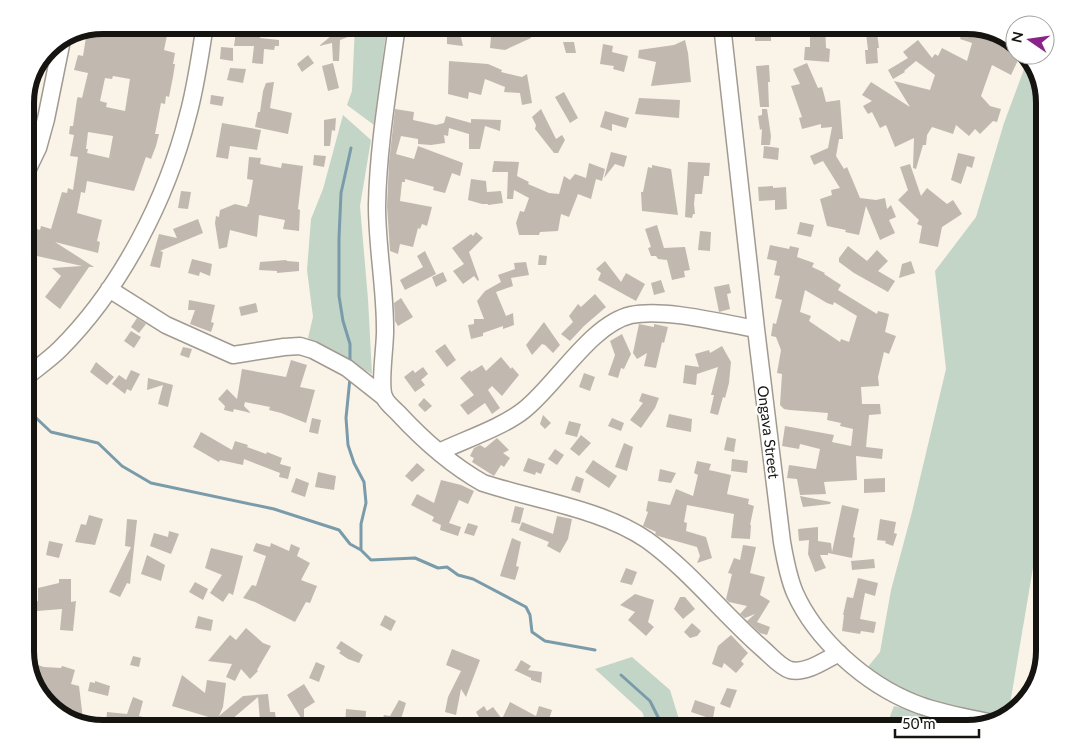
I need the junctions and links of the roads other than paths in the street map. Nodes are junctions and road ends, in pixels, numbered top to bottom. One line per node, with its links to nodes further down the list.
1 (203, 34): 6 (street)
2 (397, 34): 9 (street)
3 (723, 34): 7 (street, Ongava Street)
4 (60, 48): 5 (street)
5 (34, 156)
6 (109, 289): 8 (street); 9 (street)
7 (756, 329): 10 (street); 11 (street, Ongava Street)
8 (34, 370)
9 (385, 398): 10 (street)
10 (439, 452): 11 (street)
11 (839, 653): 12 (street, Ongava Street)
12 (978, 720)

